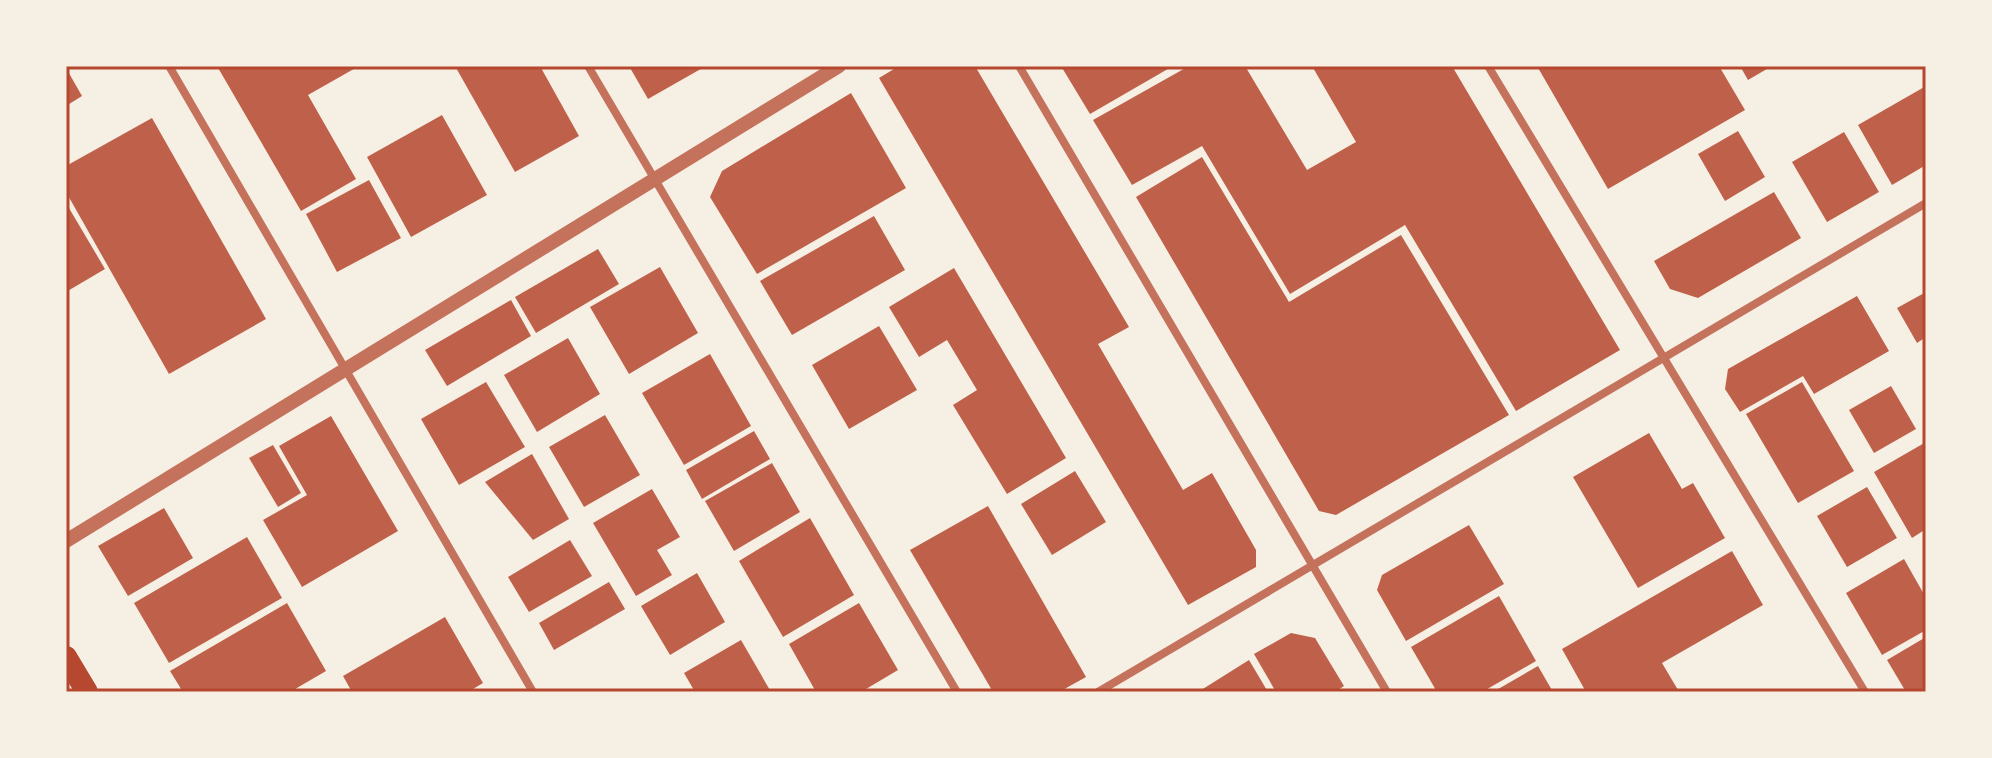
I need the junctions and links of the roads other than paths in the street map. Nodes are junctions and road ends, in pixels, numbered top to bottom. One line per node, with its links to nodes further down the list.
1 (169, 66): 9 (street)
2 (588, 66): 6 (street)
3 (839, 66): 6 (street)
4 (1019, 66): 11 (street)
5 (1488, 66): 8 (street)
6 (655, 180): 9 (street); 15 (street)
7 (1926, 203): 8 (street)
8 (1663, 358): 11 (street); 18 (street)
9 (345, 369): 10 (street); 14 (street)
10 (66, 541)
11 (1313, 566): 16 (street); 17 (street)
12 (66, 657): 13 (highway)
13 (87, 692)
14 (533, 692)
15 (957, 692)
16 (1098, 692)
17 (1387, 692)
18 (1865, 692)

